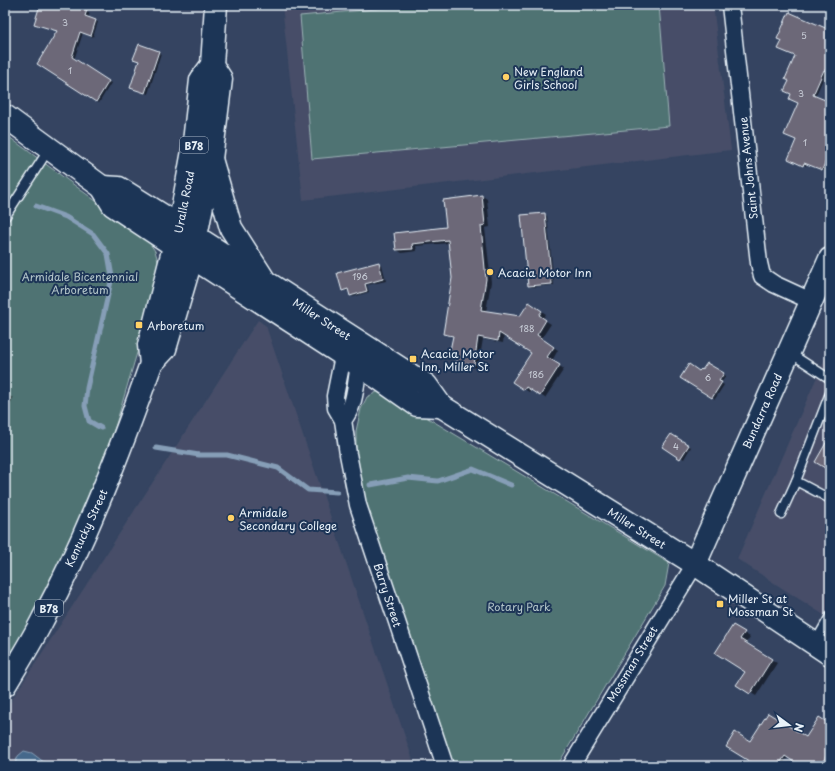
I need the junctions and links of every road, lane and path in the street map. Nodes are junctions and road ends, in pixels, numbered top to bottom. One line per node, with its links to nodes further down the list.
1 (216, 5): 3 (main road)
2 (730, 5): 11 (street, Saint Johns Avenue)
3 (212, 65): 6 (main road, Uralla Road / B78); 8 (main road, Uralla Road / B78)
4 (5, 116): 5 (main road)
5 (50, 147): 7 (lane); 8 (main road)
6 (211, 159): 8 (main road, Uralla Road / B78); 10 (main road)
7 (5, 217)
8 (186, 242): 10 (main road, Miller Street); 12 (main road, Miller Street); 22 (main road, Kentucky Street / B78)
9 (830, 259): 11 (main road, Bundarra Road)
10 (267, 283): 12 (main road, Miller Street)
11 (811, 301): 13 (main road, Bundarra Road)
12 (354, 351): 19 (main road, Miller Street); 23 (street, Barry Street)
13 (789, 352): 14 (lane); 19 (main road, Bundarra Road)
14 (830, 378)
15 (830, 393): 16 (lane)
16 (796, 481): 17 (lane); 18 (lane)
17 (830, 499)
18 (781, 514)
19 (694, 564): 21 (main road, Miller Street); 24 (street, Mossman Street)
20 (830, 616): 21 (lane)
21 (822, 649)
22 (5, 685)
23 (445, 766)
24 (571, 766)

